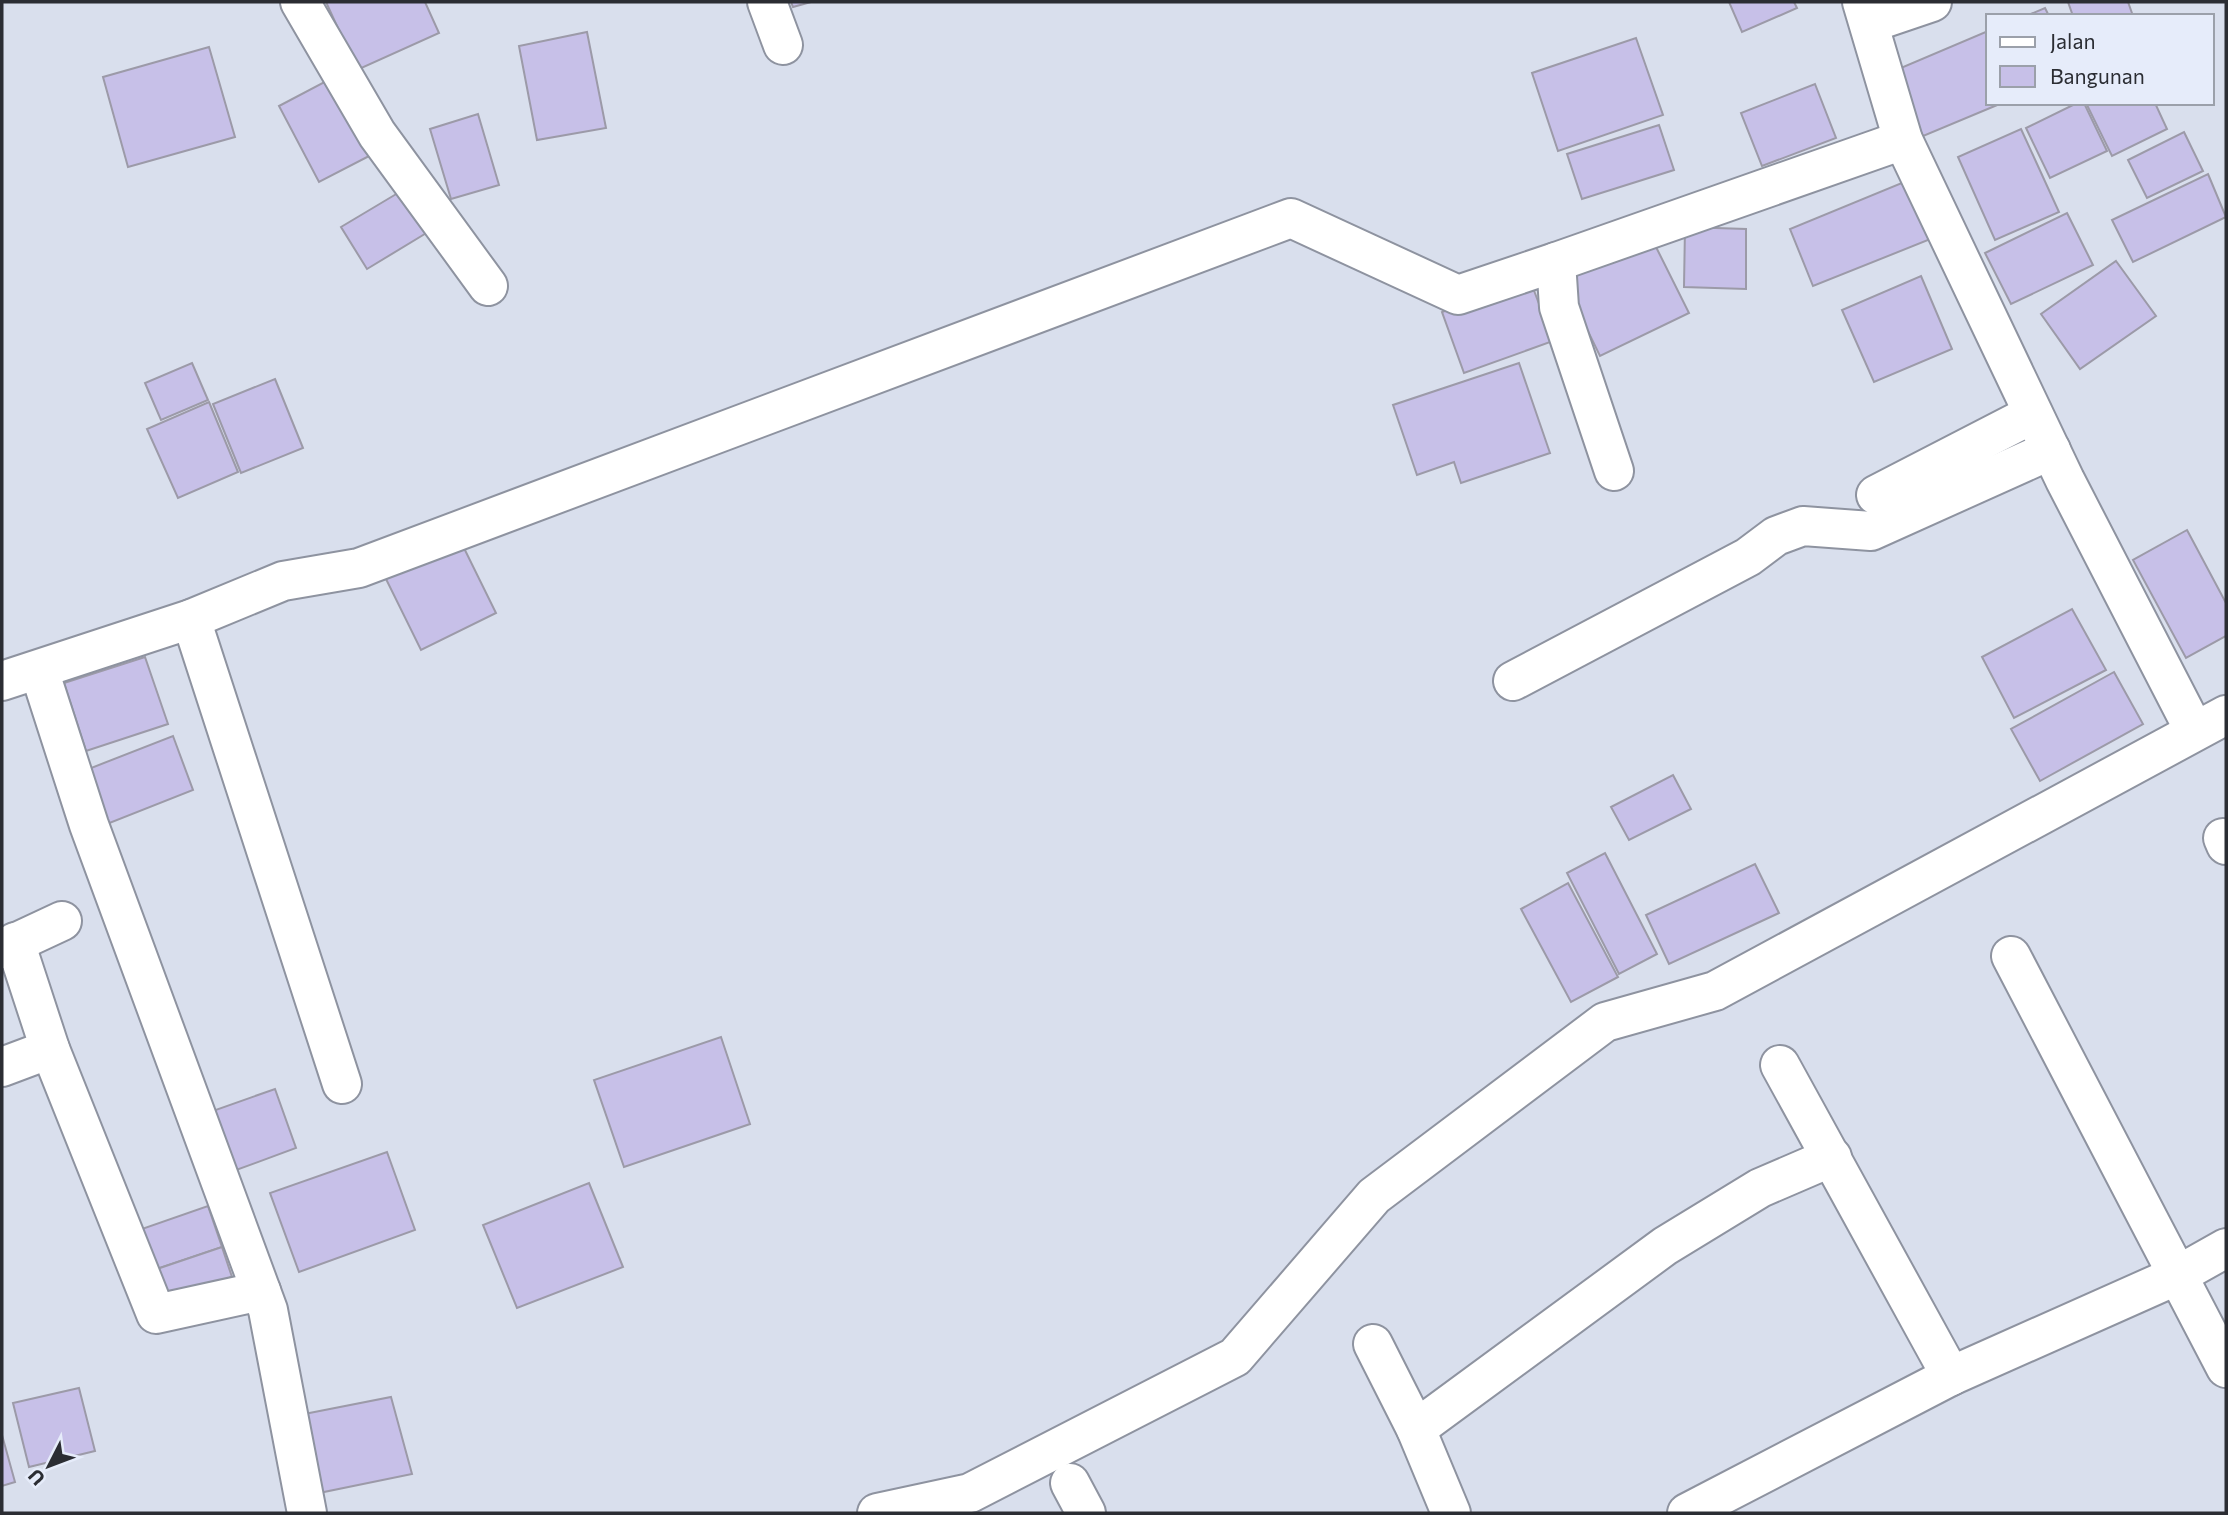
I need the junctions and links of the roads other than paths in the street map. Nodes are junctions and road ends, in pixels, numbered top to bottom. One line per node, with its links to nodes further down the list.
1 (300, 2): 8 (street)
2 (767, 2): 5 (street)
3 (1932, 2): 4 (street)
4 (1866, 13): 6 (street)
5 (783, 45)
6 (1903, 140): 7 (street); 9 (street)
7 (1556, 262): 11 (street); 13 (street)
8 (488, 286)
9 (2033, 414): 10 (street); 12 (street)
10 (2050, 450): 16 (street); 17 (street)
11 (1614, 471)
12 (1876, 495)
13 (191, 619): 14 (street); 24 (street)
14 (39, 670): 15 (street); 28 (street)
15 (2, 681)
16 (1513, 681)
17 (2210, 723): 34 (street)
18 (62, 921): 19 (street)
19 (8, 945): 21 (street)
20 (2011, 956): 27 (street)
21 (50, 1049): 23 (street); 28 (street)
22 (1780, 1065): 25 (street)
23 (2, 1067)
24 (342, 1084)
25 (1832, 1157): 31 (street); 32 (street)
26 (2226, 1248): 27 (street)
27 (2178, 1275): 30 (street); 31 (street)
28 (261, 1290): 33 (street)
29 (1373, 1344): 32 (street)
30 (2226, 1368)
31 (1951, 1377): 36 (street)
32 (1416, 1429): 35 (street)
33 (307, 1513)
34 (877, 1513)
35 (1451, 1513)
36 (1687, 1513)

